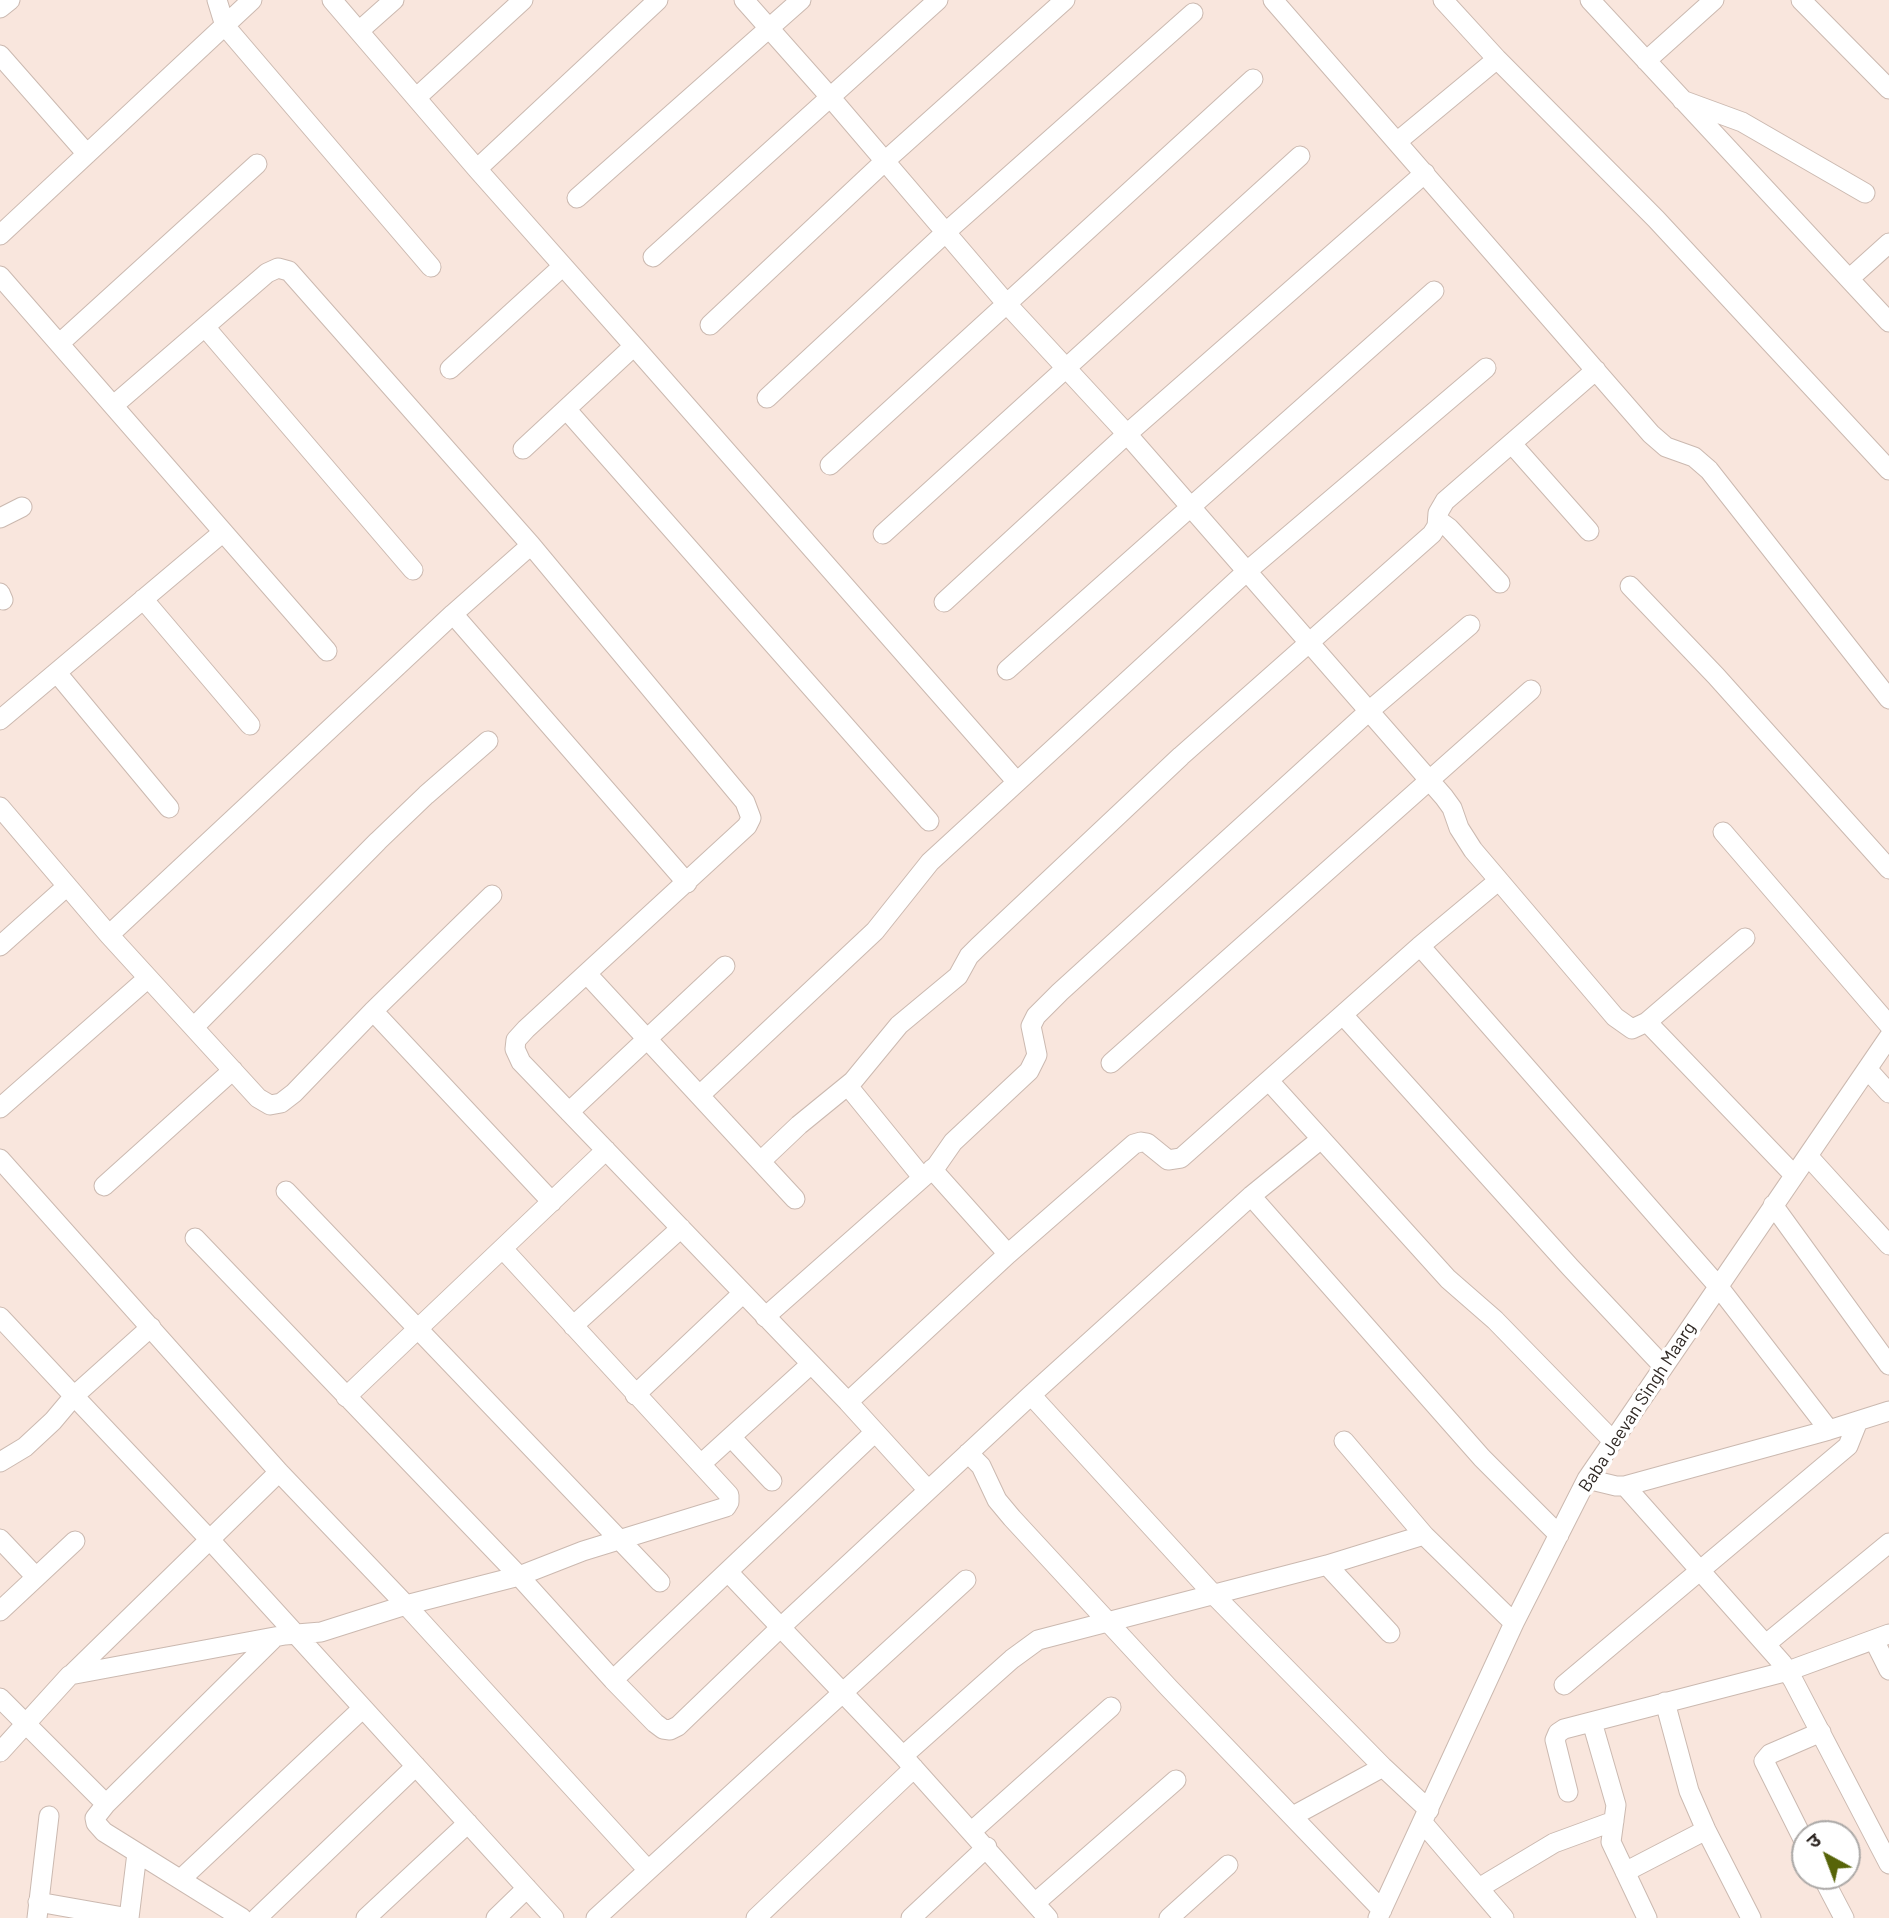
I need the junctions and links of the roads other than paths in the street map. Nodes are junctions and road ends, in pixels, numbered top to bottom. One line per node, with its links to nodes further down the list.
1 (10, 0): 17 (street)
2 (217, 0): 19 (street)
3 (253, 0): 19 (street)
4 (332, 0): 21 (street)
5 (394, 0): 21 (street)
6 (523, 0): 27 (street)
7 (658, 0): 35 (street)
8 (744, 0): 20 (street)
9 (801, 0): 20 (street)
10 (938, 0): 28 (street)
11 (1065, 0): 33 (street)
12 (1273, 0): 30 (street)
13 (1443, 0): 23 (street)
14 (1590, 0): 24 (street)
15 (1714, 0): 24 (street)
16 (1801, 0): 26 (street)
17 (0, 8)
18 (1193, 13): 39 (street)
19 (225, 26): 31 (street); 44 (street)
20 (770, 28): 28 (street); 38 (street)
21 (359, 31): 27 (street)
22 (0, 55): 31 (street)
23 (1497, 59): 30 (street); 65 (street)
24 (1646, 61): 29 (street)
25 (1253, 79): 48 (street)
26 (1889, 89)
27 (416, 98): 35 (street)
28 (831, 98): 33 (street); 42 (street)
29 (1682, 100): 37 (street); 46 (street)
30 (1398, 141): 36 (street)
31 (86, 154): 40 (street)
32 (1300, 156): 54 (street)
33 (885, 162): 39 (street); 50 (street)
34 (257, 164): 52 (street)
35 (477, 169): 43 (street)
36 (1425, 173): 57 (street); 61 (street)
37 (1865, 192)
38 (577, 198)
39 (946, 232): 48 (street); 58 (street)
40 (0, 235)
41 (1889, 243): 46 (street)
42 (653, 257)
43 (563, 266): 53 (street); 56 (street)
44 (431, 267)
45 (0, 276): 52 (street)
46 (1849, 279): 49 (street)
47 (1434, 291): 67 (street)
48 (1006, 303): 54 (street); 64 (street)
49 (1889, 322)
50 (710, 325)
51 (205, 327): 59 (street); 73 (street); 74 (street)
52 (60, 343): 59 (street)
53 (635, 346): 60 (street); 93 (street)
54 (1064, 368): 61 (street); 72 (street)
55 (1486, 368): 75 (street)
56 (450, 369)
57 (1596, 370): 62 (street); 87 (street)
58 (767, 398)
59 (114, 405): 71 (street)
60 (566, 410): 63 (street); 96 (street)
61 (1127, 434): 67 (street); 79 (street)
62 (1512, 444): 69 (street); 70 (street)
63 (523, 449)
64 (830, 464)
65 (1889, 470)
66 (22, 507): 68 (street)
67 (1190, 507): 75 (street); 84 (street)
68 (0, 518)
69 (1438, 520): 76 (street); 82 (street)
70 (1589, 531)
71 (222, 533): 78 (street); 83 (street)
72 (883, 534)
73 (531, 545): 80 (street); 100 (street)
74 (413, 570)
75 (1246, 572): 82 (street); 93 (street)
76 (1500, 583)
77 (1630, 586): 98 (street)
78 (143, 599): 85 (street); 90 (street)
79 (944, 602)
80 (453, 614): 100 (street); 103 (street)
81 (1470, 625): 88 (street)
82 (1309, 643): 88 (street); 121 (street)
83 (327, 651)
84 (1007, 670)
85 (58, 673): 89 (street); 95 (street)
86 (1531, 690): 92 (street)
87 (1889, 699)
88 (1369, 712): 92 (street); 131 (street)
89 (0, 720)
90 (250, 725)
91 (488, 741): 114 (street)
92 (1429, 780): 99 (street); 117 (street)
93 (1017, 782): 123 (street)
94 (0, 807): 101 (street)
95 (169, 808)
96 (929, 821)
97 (1723, 832): 113 (street)
98 (1889, 869)
99 (1499, 881): 106 (street); 112 (street)
100 (687, 883): 108 (street)
101 (66, 887): 103 (street); 105 (street)
102 (492, 895): 110 (street)
103 (109, 935): 109 (street)
104 (1745, 938): 112 (street)
105 (0, 946)
106 (1420, 946): 111 (street); 144 (street)
107 (725, 966): 116 (street)
108 (587, 974): 116 (street); 125 (street)
109 (148, 978): 114 (street); 124 (street)
110 (373, 1011): 118 (street); 137 (street)
111 (1343, 1014): 120 (street); 153 (street)
112 (1647, 1022): 132 (street)
113 (1889, 1025)
114 (194, 1027): 118 (street)
115 (1889, 1037): 119 (street, Baba Jeevan Singh Maarg)
116 (648, 1038): 123 (street); 125 (street)
117 (1111, 1063)
118 (233, 1070): 133 (street)
119 (1868, 1070): 122 (street); 128 (street, Baba Jeevan Singh Maarg)
120 (1269, 1081): 126 (street); 143 (street)
121 (848, 1086): 130 (street); 131 (street)
122 (1889, 1093)
123 (700, 1095): 130 (street)
124 (0, 1108)
125 (569, 1112): 127 (street)
126 (1321, 1139): 135 (street); 165 (street)
127 (606, 1150): 137 (street); 139 (street)
128 (1808, 1156): 132 (street, Baba Jeevan Singh Maarg); 141 (street)
129 (0, 1160): 149 (street)
130 (761, 1161): 136 (street)
131 (927, 1173): 143 (street); 147 (street)
132 (1794, 1175): 138 (street, Baba Jeevan Singh Maarg)
133 (104, 1186)
134 (286, 1191): 150 (street)
135 (1251, 1196): 155 (street); 175 (street)
136 (795, 1199)
137 (552, 1202): 142 (street)
138 (1773, 1205): 144 (street, Baba Jeevan Singh Maarg); 152 (street)
139 (681, 1228): 145 (street); 148 (street)
140 (195, 1238): 157 (street)
141 (1889, 1245)
142 (503, 1249): 148 (street); 150 (street)
143 (1008, 1254): 158 (street)
144 (1718, 1286): 153 (street, Baba Jeevan Singh Maarg); 161 (street)
145 (742, 1294): 147 (street); 154 (street)
146 (0, 1317): 156 (street)
147 (765, 1317): 151 (street)
148 (573, 1325): 154 (street)
149 (151, 1327): 156 (street); 169 (street)
150 (419, 1330): 157 (street); 177 (street)
151 (811, 1364): 158 (street); 163 (street)
152 (1889, 1365)
153 (1663, 1366): 165 (street, Baba Jeevan Singh Maarg)
154 (635, 1395): 168 (street)
155 (1031, 1395): 166 (street); 188 (street)
156 (75, 1396): 167 (street); 179 (street)
157 (346, 1397): 184 (street)
158 (848, 1402): 162 (street)
159 (1889, 1411): 160 (street)
160 (1858, 1421): 161 (street); 182 (street)
161 (1829, 1430): 172 (street)
162 (875, 1432): 173 (street); 183 (street)
163 (731, 1437): 168 (street); 171 (street)
164 (1344, 1441): 174 (street)
165 (1613, 1441): 170 (street, Baba Jeevan Singh Maarg)
166 (968, 1453): 173 (street); 191 (street)
167 (0, 1462)
168 (701, 1464): 177 (street)
169 (279, 1472): 179 (street); 189 (street)
170 (1587, 1479): 172 (street); 175 (street, Baba Jeevan Singh Maarg)
171 (772, 1481)
172 (1625, 1486): 182 (street)
173 (928, 1490): 193 (street)
174 (1424, 1535): 181 (street); 192 (street)
175 (1559, 1535): 192 (street, Baba Jeevan Singh Maarg)
176 (0, 1539): 185 (street)
177 (619, 1540): 184 (street); 187 (street)
178 (75, 1541): 185 (street)
179 (211, 1541): 195 (street); 201 (street)
180 (1889, 1543): 198 (street)
181 (1327, 1565): 188 (street); 194 (street)
182 (1700, 1570): 198 (street); 203 (street)
183 (728, 1572): 193 (street); 202 (street)
184 (519, 1576): 189 (street); 202 (street)
185 (36, 1577): 190 (street)
186 (966, 1580): 204 (street)
187 (660, 1582)
188 (1213, 1594): 191 (street); 215 (street)
189 (406, 1605): 195 (street); 231 (street)
190 (0, 1611)
191 (1108, 1621): 213 (street); 219 (street)
192 (1514, 1623): 221 (street, Baba Jeevan Singh Maarg)
193 (781, 1627): 202 (street); 204 (street)
194 (1390, 1633)
195 (296, 1634): 196 (street); 208 (street)
196 (275, 1637): 201 (street); 218 (street)
197 (1881, 1637): 199 (street); 200 (street)
198 (1766, 1644): 200 (street)
199 (1889, 1670)
200 (1787, 1671): 206 (street); 211 (street)
201 (70, 1675): 210 (street)
202 (613, 1679)
203 (1564, 1685)
204 (842, 1691): 213 (street); 231 (street)
205 (0, 1698): 210 (street)
206 (1665, 1702): 209 (street); 225 (street)
207 (1111, 1707): 226 (street)
208 (363, 1708): 214 (street); 233 (street)
209 (1592, 1722): 217 (street); 223 (street)
210 (25, 1724): 212 (street); 218 (street)
211 (1821, 1732): 222 (street); 229 (street)
212 (0, 1752)
213 (909, 1762): 226 (street); 248 (street)
214 (416, 1766): 224 (street); 243 (street)
215 (1383, 1767): 219 (street); 221 (street)
216 (1176, 1780): 239 (street)
217 (1568, 1792)
218 (106, 1804): 228 (street)
219 (1293, 1815): 240 (street)
220 (49, 1816): 237 (street)
221 (1426, 1817): 235 (street); 240 (street, Baba Jeevan Singh Maarg)
222 (1794, 1820)
223 (1614, 1821): 232 (street); 235 (street)
224 (468, 1823): 234 (street); 244 (street)
225 (1706, 1830): 232 (street); 253 (street)
226 (972, 1831): 227 (street)
227 (987, 1847): 239 (street); 249 (street)
228 (137, 1853): 233 (street); 241 (street)
229 (1889, 1864)
230 (1228, 1866): 250 (street)
231 (647, 1869): 247 (street)
232 (1625, 1872): 252 (street)
233 (181, 1880): 238 (street)
234 (527, 1888): 245 (street); 246 (street)
235 (1479, 1888): 251 (street)
236 (1829, 1890): 254 (street)
237 (38, 1910): 241 (street)
238 (221, 1911): 242 (street)
239 (1042, 1911)
240 (1380, 1914)
241 (129, 1918)
242 (242, 1918)
243 (257, 1918)
244 (366, 1918)
245 (496, 1918)
246 (554, 1918)
247 (596, 1918)
248 (756, 1918)
249 (911, 1918)
250 (1169, 1918)
251 (1504, 1918)
252 (1647, 1918)
253 (1751, 1918)
254 (1844, 1918)

